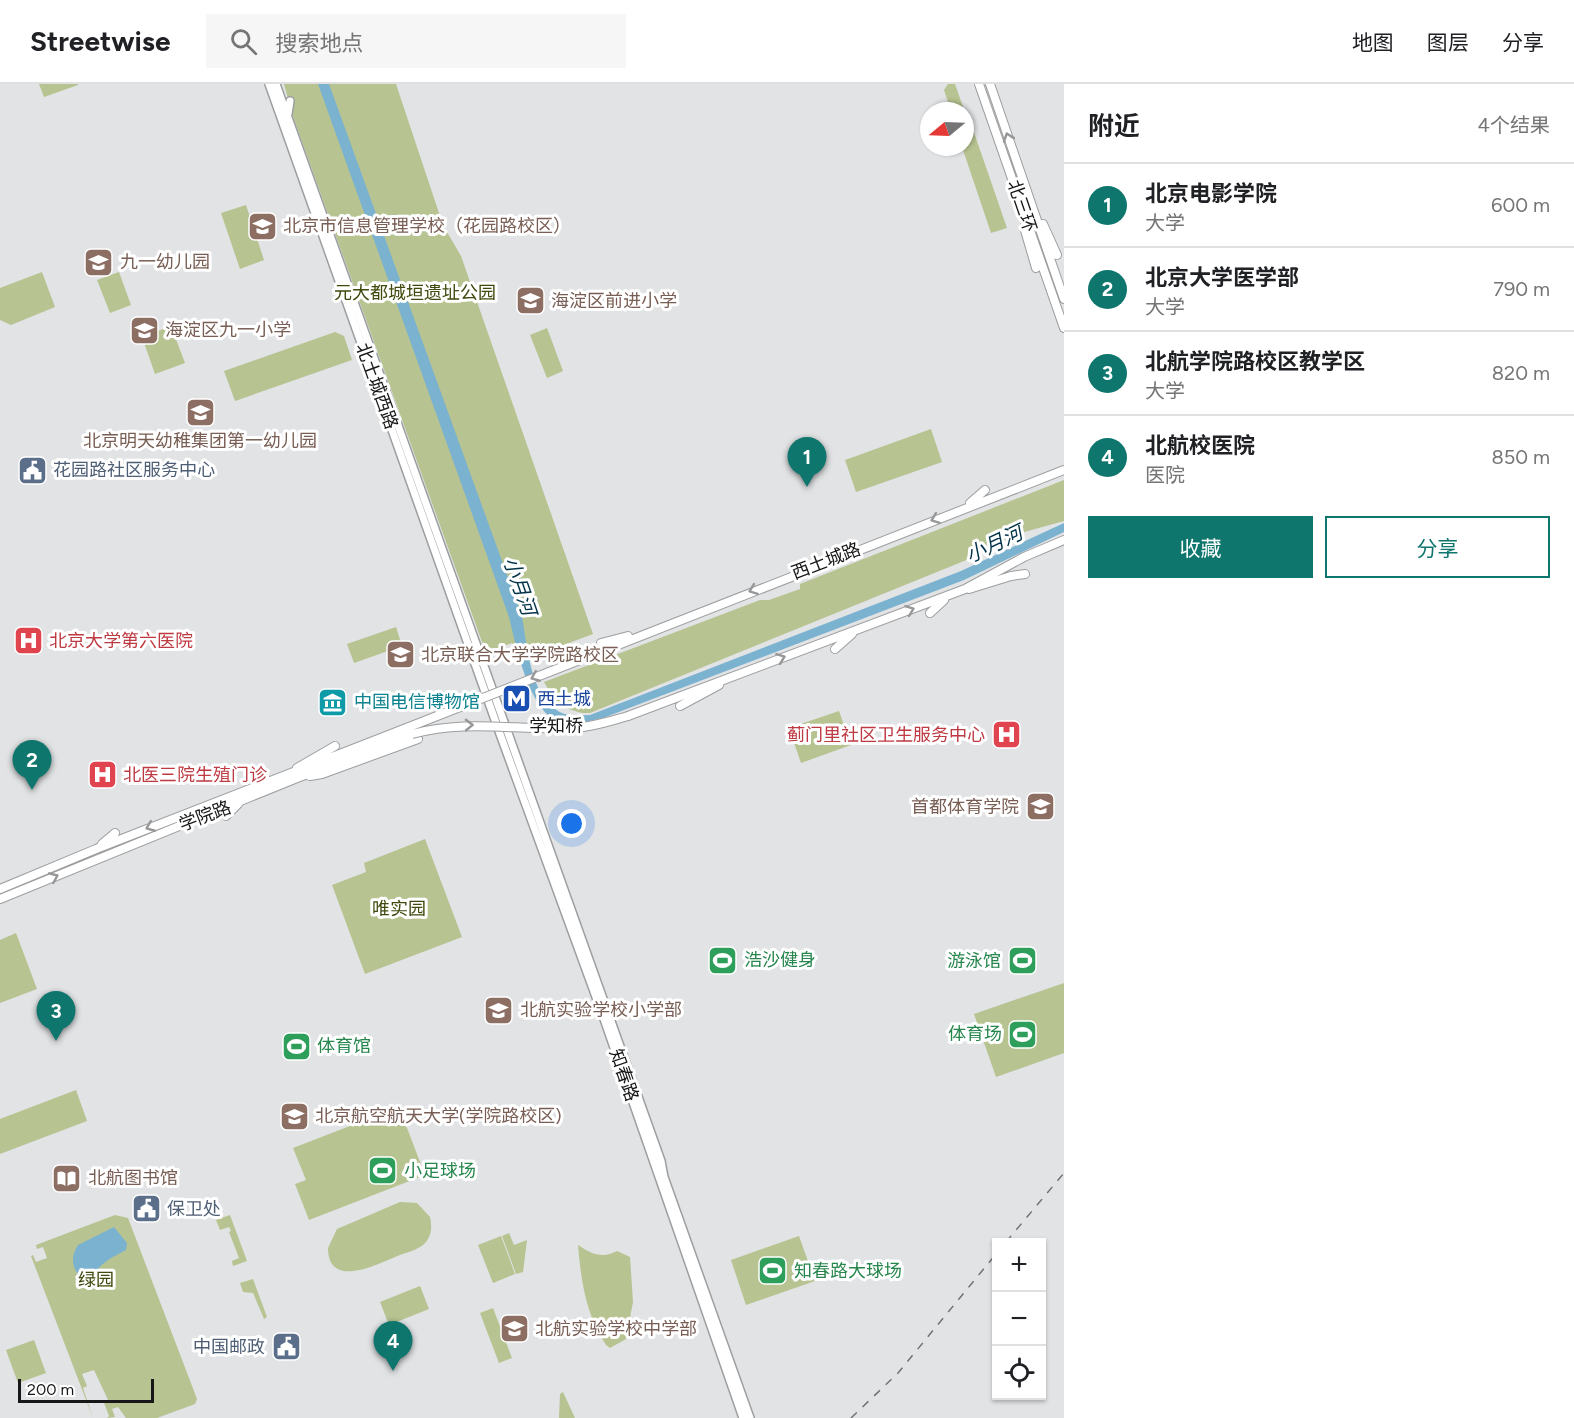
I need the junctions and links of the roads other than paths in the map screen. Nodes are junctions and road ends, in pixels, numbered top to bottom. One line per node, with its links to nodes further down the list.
1 (269, 84): 29 (main road, 北土城西路)
2 (276, 84): 6 (main road, 北土城西路)
3 (979, 84): 7 (highway, 北三环)
4 (990, 84): 8 (highway, 北三环, one-way to 4)
5 (290, 101): 6 (main road)
6 (287, 117): 29 (main road, 北土城西路)
7 (1006, 158): 10 (highway); 12 (highway, 北三环)
8 (1027, 189): 9 (highway); 11 (highway, 北三环)
9 (1058, 255)
10 (1036, 268)
11 (1064, 299)
12 (1064, 328)
13 (1050, 468): 14 (highway)
14 (1064, 469): 16 (highway, 西土城路)
15 (1036, 474): 16 (highway)
16 (1028, 482): 18 (highway, 西土城路)
17 (985, 490): 18 (highway)
18 (966, 507): 24 (highway, 西土城路, one-way to 24)
19 (1064, 540): 21 (highway)
20 (1025, 574): 21 (highway)
21 (965, 589): 22 (highway)
22 (950, 595): 23 (highway); 25 (highway, one-way to 22)
23 (930, 612)
24 (656, 628): 26 (highway); 31 (highway, 西土城路, one-way to 31, bridge)
25 (855, 631): 27 (highway); 28 (highway, one-way to 25)
26 (601, 643)
27 (835, 649)
28 (747, 670): 30 (highway); 31 (highway, 学知桥, one-way to 28, bridge)
29 (487, 687): 32 (main road)
30 (680, 706)
31 (413, 733): 34 (highway, 学院路); 36 (highway, 学院路)
32 (504, 734): 43 (main road, 知春路); 44 (main road, 知春路)
33 (335, 746): 34 (highway)
34 (283, 776): 37 (highway, 学院路)
35 (200, 800): 37 (highway)
36 (242, 802): 38 (highway); 42 (highway, 学院路, one-way to 36)
37 (212, 803): 40 (highway, 学院路, one-way to 40)
38 (226, 816)
39 (115, 833): 40 (highway)
40 (96, 849): 41 (highway, 学院路)
41 (0, 889)
42 (0, 899)
43 (743, 1418)
44 (750, 1418)

